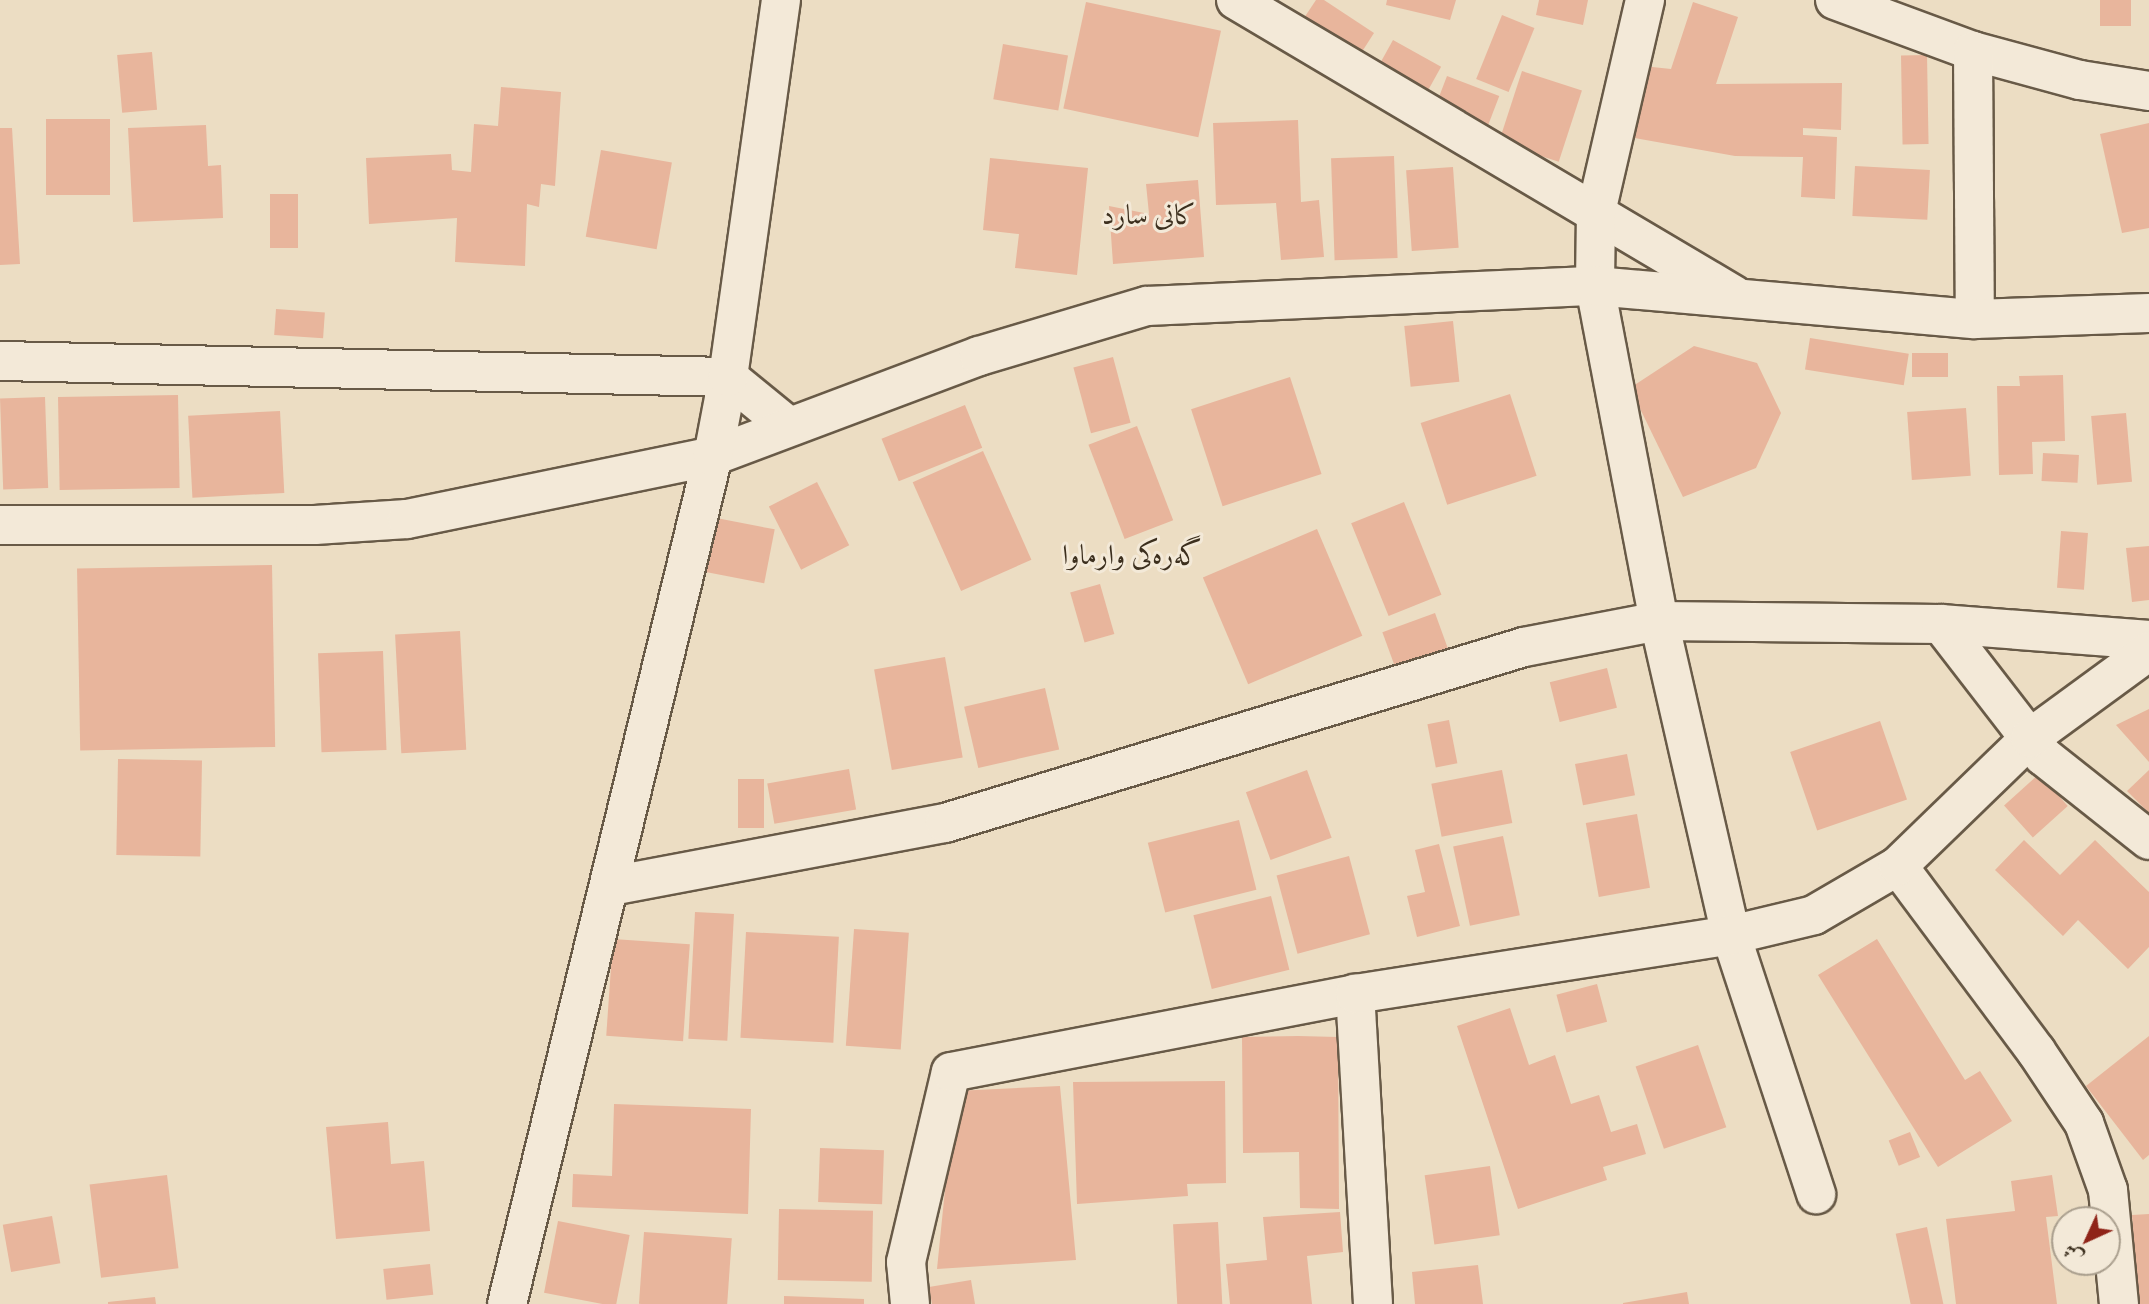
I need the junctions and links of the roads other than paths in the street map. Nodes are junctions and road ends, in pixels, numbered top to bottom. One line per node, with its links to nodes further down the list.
1 (749, 0): 2 (street)
2 (781, 0): 14 (street)
3 (1236, 0): 8 (street)
4 (1644, 0): 8 (street)
5 (1835, 0): 6 (street)
6 (1973, 51): 7 (street); 12 (street)
7 (2149, 91)
8 (1596, 212): 9 (street); 10 (street)
9 (1595, 286): 10 (street); 15 (street); 18 (street)
10 (1742, 301): 12 (street)
11 (2149, 313): 12 (street)
12 (1975, 319)
13 (0, 360): 14 (street)
14 (729, 377): 15 (street); 16 (street)
15 (788, 426): 16 (street)
16 (713, 456): 17 (street); 25 (street)
17 (0, 525)
18 (1659, 621): 19 (street); 25 (street); 26 (street)
19 (1941, 624): 20 (street); 22 (street)
20 (2149, 640)
21 (2149, 651): 22 (street)
22 (2030, 738): 23 (street); 24 (street)
23 (2149, 840)
24 (1898, 866): 26 (street); 32 (street)
25 (611, 886): 29 (street)
26 (1731, 935): 27 (street); 28 (street)
27 (1355, 994): 30 (street); 31 (street)
28 (1816, 1194)
29 (507, 1304)
30 (910, 1304)
31 (1373, 1304)
32 (2119, 1304)

